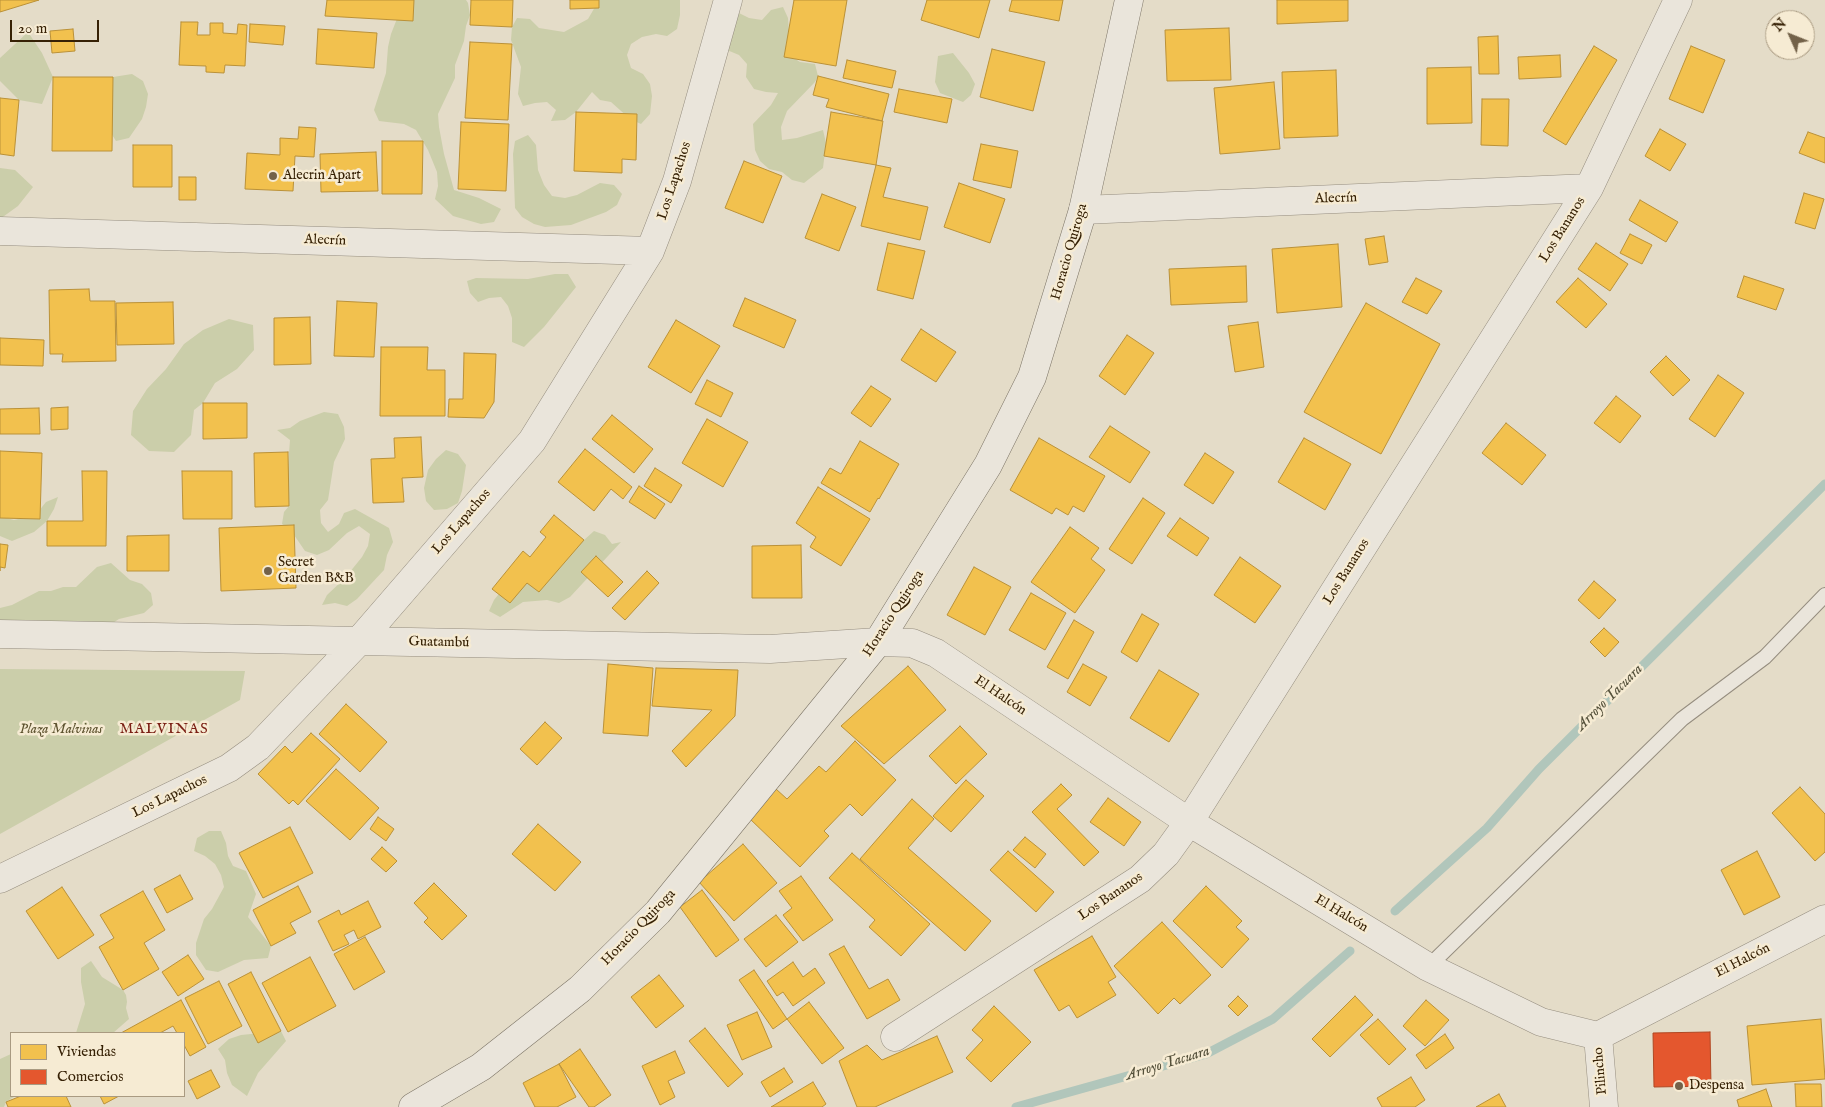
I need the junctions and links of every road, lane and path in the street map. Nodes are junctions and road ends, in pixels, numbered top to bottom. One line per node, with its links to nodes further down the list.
1 (728, 0): 7 (street, Los Lapachos)
2 (1129, 0): 5 (street, Horacio Quiroga)
3 (1678, 0): 4 (street, Los Bananos)
4 (1589, 188): 5 (street, Alecrín); 12 (street, Los Bananos)
5 (1083, 210): 11 (street, Horacio Quiroga)
6 (0, 231): 7 (street, Alecrín)
7 (650, 251): 10 (street, Los Lapachos)
8 (1825, 595): 15 (lane)
9 (0, 634): 10 (street, Guatambú)
10 (359, 641): 11 (street, Guatambú); 13 (street, Los Lapachos)
11 (878, 642): 12 (street, El Halcón); 18 (street, Horacio Quiroga)
12 (1189, 822): 15 (street, El Halcón); 17 (street, Los Bananos)
13 (0, 879)
14 (1825, 919): 16 (street, El Halcón)
15 (1428, 967): 16 (street, El Halcón)
16 (1598, 1036): 19 (street, Pilincho)
17 (895, 1037)
18 (413, 1107)
19 (1604, 1107)

